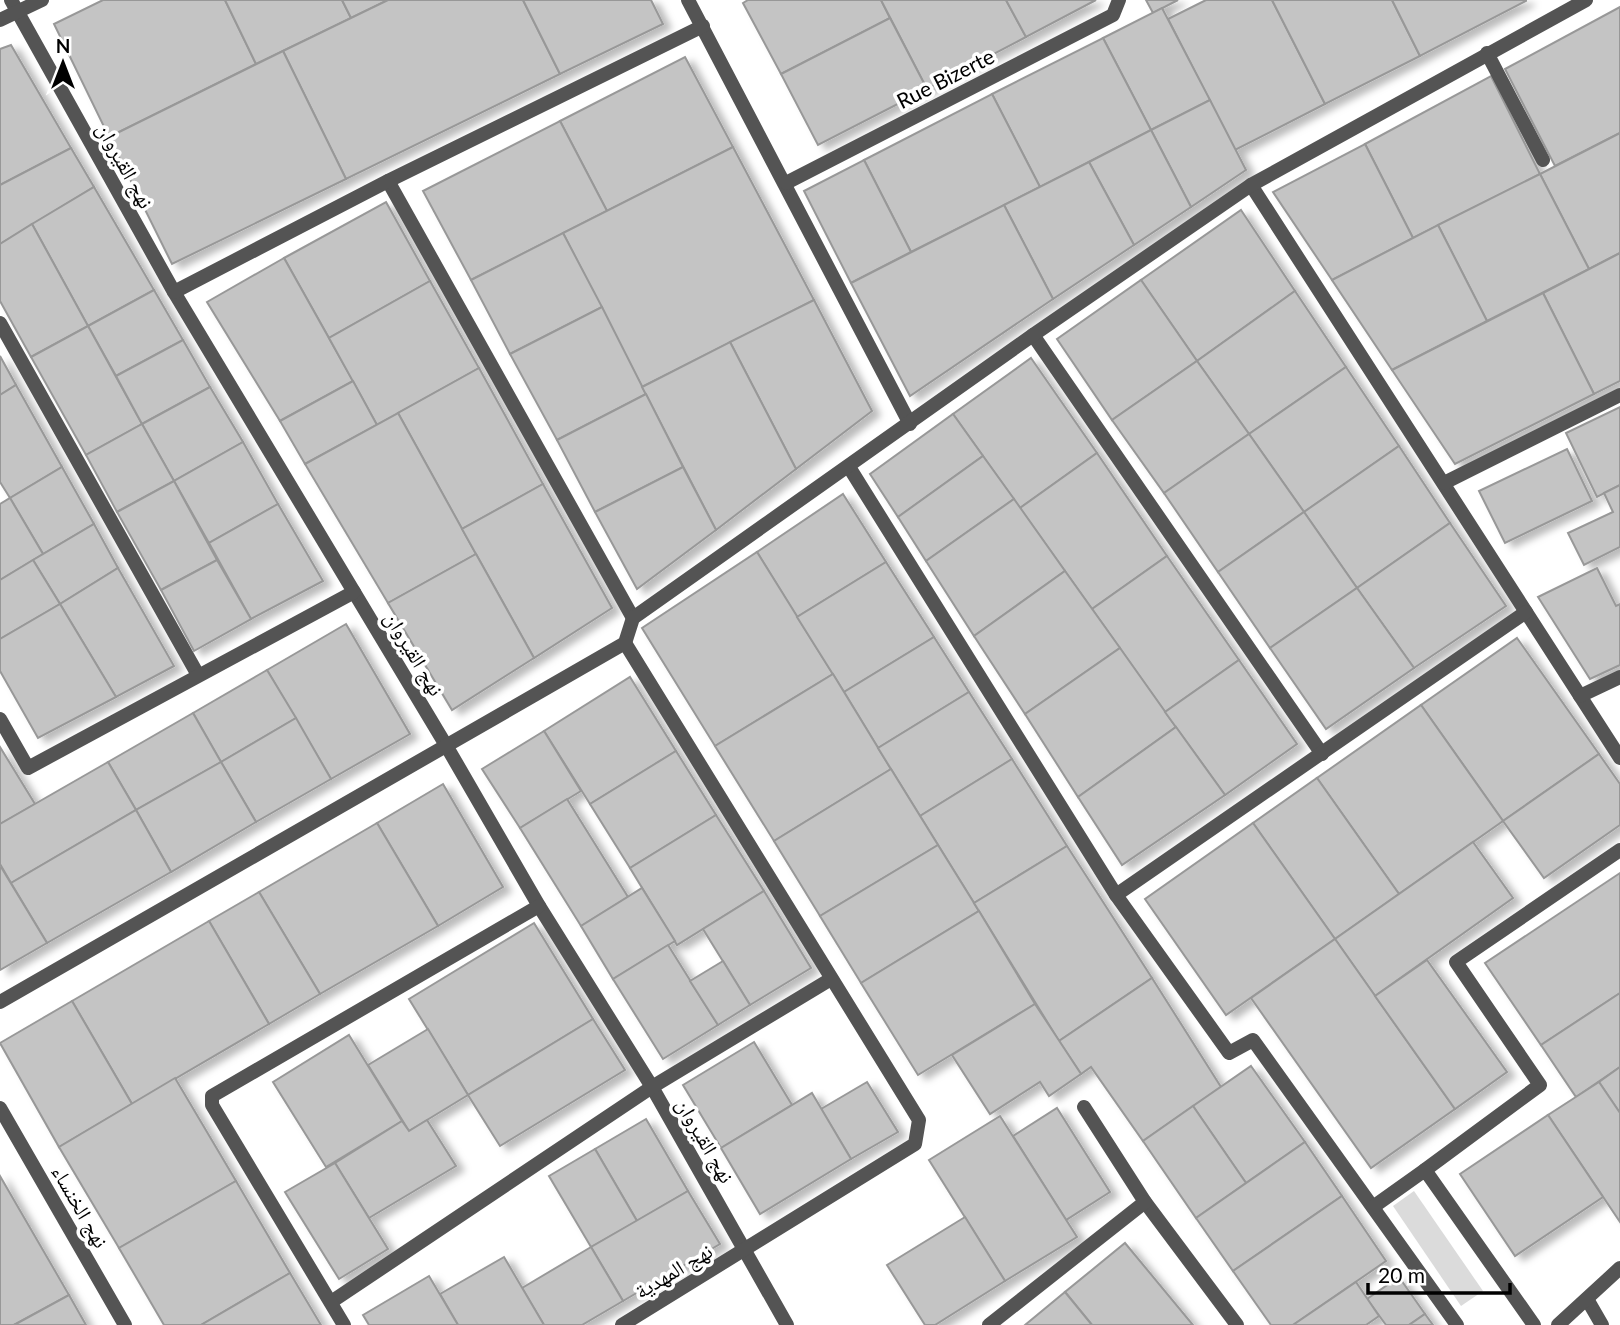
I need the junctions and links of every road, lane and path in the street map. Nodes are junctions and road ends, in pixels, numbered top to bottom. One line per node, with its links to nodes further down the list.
1 (42, 0): 6 (street)
2 (688, 0): 9 (street)
3 (1549, 0): 7 (street)
4 (1586, 0): 7 (street)
5 (1119, 2): 13 (street, Rue Bizerte)
6 (13, 6): 8 (street); 15 (street, نهج القيروان)
7 (1557, 15): 10 (street)
8 (0, 20)
9 (703, 26): 12 (street); 13 (street)
10 (1488, 53): 11 (street); 14 (street)
11 (1543, 160)
12 (388, 181): 15 (street); 24 (street)
13 (786, 183): 19 (street)
14 (1251, 185): 17 (street); 21 (street)
15 (174, 292): 22 (street, نهج القيروان)
16 (0, 323): 26 (street)
17 (1033, 335): 19 (street); 31 (street)
18 (1620, 395): 21 (street)
19 (910, 424): 20 (street)
20 (849, 467): 24 (street); 34 (street)
21 (1444, 483): 23 (street)
22 (354, 592): 26 (street); 30 (street, نهج القيروان)
23 (1525, 612): 28 (street); 31 (street)
24 (633, 618): 25 (street)
25 (625, 643): 30 (street); 36 (street)
26 (198, 675): 29 (street)
27 (1620, 677): 28 (street)
28 (1580, 696): 32 (street)
29 (0, 719)
30 (447, 747): 35 (street, نهج القيروان); 37 (street)
31 (1322, 754): 34 (street)
32 (1620, 758)
33 (1620, 850): 41 (street)
34 (1116, 895): 43 (street)
35 (539, 906): 38 (street, نهج القيروان); 47 (street)
36 (831, 979): 38 (street); 44 (street, نهج المهدية)
37 (0, 1002)
38 (652, 1087): 44 (street, نهج القيروان); 47 (street)
39 (0, 1108): 48 (street, نهج الخنساء)
40 (1084, 1108): 42 (street)
41 (1425, 1170): 43 (street); 55 (street)
42 (1144, 1202): 52 (street); 53 (street)
43 (1373, 1207): 54 (street)
44 (745, 1251): 50 (street, نهج المهدية); 51 (street, نهج القيروان)
45 (1620, 1268): 46 (street)
46 (1587, 1299): 56 (street); 57 (street)
47 (331, 1302): 49 (street)
48 (125, 1325)
49 (344, 1325)
50 (622, 1325)
51 (787, 1325)
52 (989, 1325)
53 (1237, 1325)
54 (1457, 1325)
55 (1534, 1325)
56 (1558, 1325)
57 (1602, 1325)

